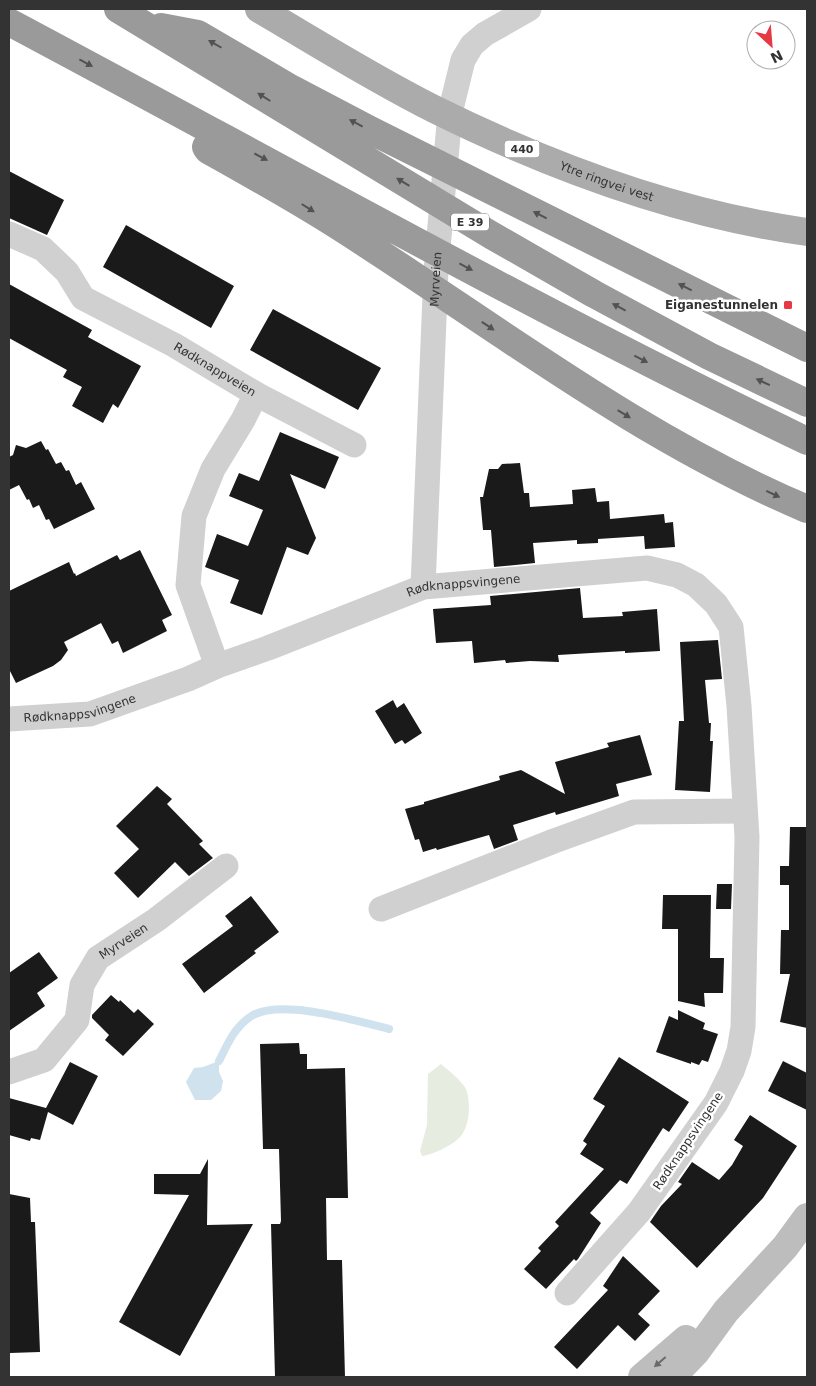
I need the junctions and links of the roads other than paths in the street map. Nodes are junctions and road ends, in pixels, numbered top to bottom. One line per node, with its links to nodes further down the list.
1 (118, 9): 5 (highway, E 39)
2 (259, 9): 7 (main road, Ytre ringvei vest / 440)
3 (529, 9): 15 (street, Myrveien)
4 (9, 22): 6 (highway, one-way to 6)
5 (142, 23): 9 (highway, E 39, one-way to 5); 11 (highway, E 39, one-way to 5)
6 (187, 118): 12 (highway, one-way to 12); 14 (highway, one-way to 14)
7 (807, 232)
8 (9, 234): 10 (street, Rødknappveien)
9 (807, 348)
10 (256, 394): 13 (street); 16 (street, Rødknappveien)
11 (807, 403)
12 (807, 441)
13 (354, 445)
14 (807, 509)
15 (423, 587): 16 (street, Rødknappsvingene); 18 (street, Rødknappsvingene)
16 (217, 666): 17 (street, Rødknappsvingene)
17 (9, 719)
18 (744, 811): 20 (street); 23 (street, Rødknappsvingene)
19 (226, 866): 21 (street, Myrveien)
20 (381, 909)
21 (9, 1072)
22 (807, 1218): 24 (main road)
23 (567, 1293)
24 (726, 1311): 25 (main road, one-way to 25); 26 (main road)
25 (642, 1377)
26 (672, 1377)

